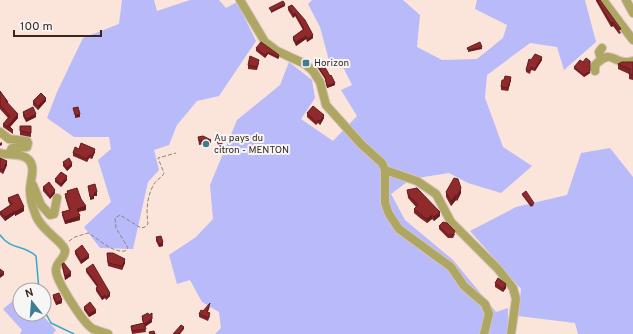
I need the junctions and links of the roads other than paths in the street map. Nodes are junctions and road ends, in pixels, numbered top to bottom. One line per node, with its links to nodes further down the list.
1 (240, 0): 13 (street)
2 (603, 0): 5 (street)
3 (626, 0): 4 (street)
4 (633, 13)
5 (633, 40)
6 (602, 48): 7 (street)
7 (601, 59): 8 (street); 9 (street)
8 (633, 60)
9 (595, 71)
10 (0, 132): 12 (street)
11 (0, 153): 12 (street)
12 (9, 154): 14 (street)
13 (385, 170): 17 (street); 18 (street)
14 (31, 184): 15 (street); 16 (street)
15 (57, 198)
16 (108, 334)
17 (484, 334)
18 (511, 334)

